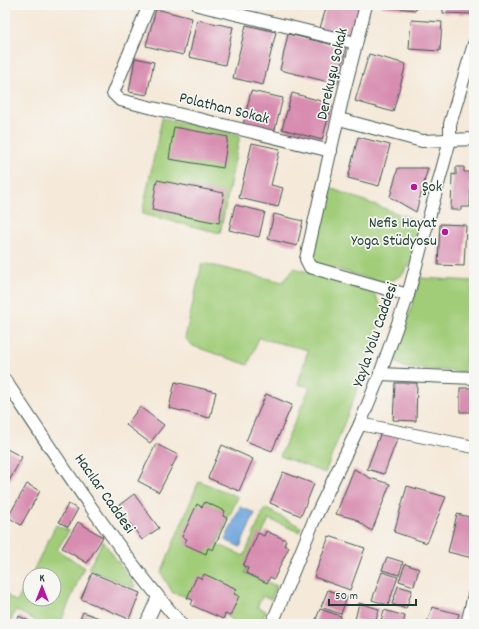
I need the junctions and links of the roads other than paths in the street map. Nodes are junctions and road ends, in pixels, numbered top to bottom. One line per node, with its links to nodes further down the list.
1 (149, 5): 9 (street, Polathan Sokak)
2 (198, 5): 4 (street)
3 (366, 5): 4 (street, Derekuşu Sokak)
4 (356, 43): 6 (street, Derekuşu Sokak)
5 (474, 44): 8 (street, Yayla Yolu Caddesi)
6 (339, 119): 8 (street); 9 (street, Derekuşu Sokak)
7 (474, 139): 8 (street)
8 (450, 140): 10 (street, Yayla Yolu Caddesi)
9 (331, 151): 10 (street, Derekuşu Sokak)
10 (408, 295): 11 (street, Yayla Yolu Caddesi)
11 (380, 374): 12 (street); 14 (street, Yayla Yolu Caddesi)
12 (474, 378)
13 (5, 380): 17 (street, Hacılar Caddesi)
14 (360, 424): 15 (street); 20 (street, Yayla Yolu Caddesi)
15 (474, 447)
16 (474, 595): 21 (street)
17 (158, 596): 18 (street); 19 (street, Hacılar Caddesi)
18 (146, 624)
19 (181, 624)
20 (272, 624)
21 (467, 624)

